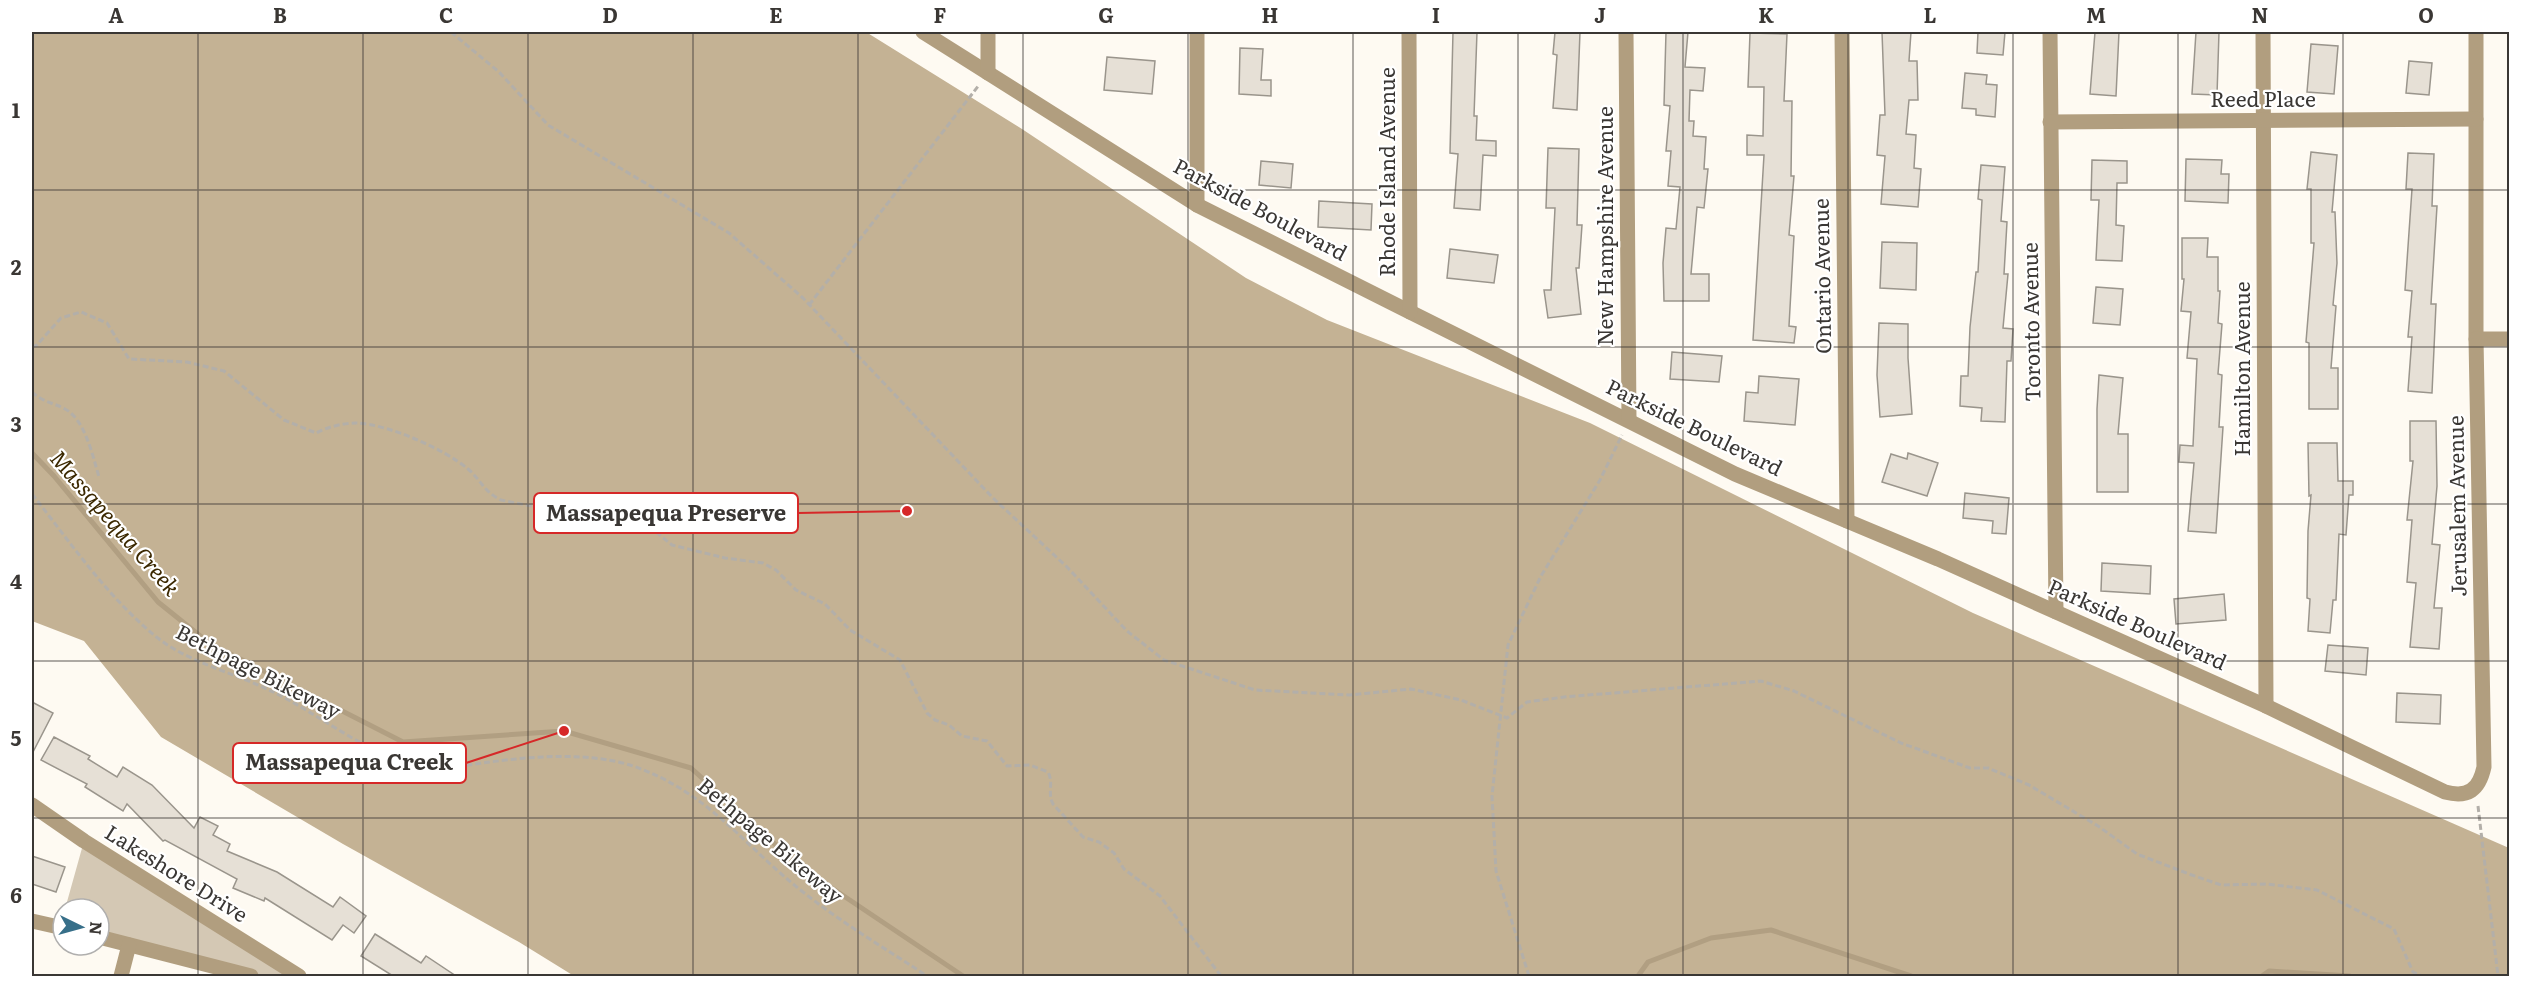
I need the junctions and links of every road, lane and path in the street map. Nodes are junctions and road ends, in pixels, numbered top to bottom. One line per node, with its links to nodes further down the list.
1 (452, 32): 16 (path)
2 (923, 32): 11 (street, Parkside Boulevard)
3 (988, 32): 11 (street)
4 (1197, 32): 15 (street)
5 (1409, 32): 17 (street, Rhode Island Avenue)
6 (1626, 32): 22 (street, New Hampshire Avenue)
7 (1842, 32): 25 (street, Ontario Avenue)
8 (2050, 32): 14 (street, Toronto Avenue)
9 (2263, 32): 13 (street, Hamilton Avenue)
10 (2476, 32): 12 (street, Jerusalem Avenue)
11 (988, 73): 15 (street, Parkside Boulevard); 16 (path)
12 (2476, 119): 13 (street, Reed Place); 18 (street, Jerusalem Avenue)
13 (2263, 121): 14 (street, Reed Place); 27 (street, Hamilton Avenue)
14 (2050, 122): 26 (street, Toronto Avenue)
15 (1197, 205): 17 (street, Parkside Boulevard)
16 (809, 305): 28 (path)
17 (1410, 312): 22 (street, Parkside Boulevard)
18 (2476, 339): 19 (street); 29 (street, Jerusalem Avenue)
19 (2510, 339)
20 (32, 347): 39 (path)
21 (32, 392): 23 (path)
22 (1629, 420): 25 (street, Parkside Boulevard); 28 (path)
23 (99, 477)
24 (32, 494): 38 (path, Bethpage Bikeway)
25 (1847, 521): 26 (street, Parkside Boulevard)
26 (2056, 612): 27 (street, Parkside Boulevard)
27 (2266, 706): 29 (street, Parkside Boulevard)
28 (1501, 715): 40 (path); 41 (path)
29 (2476, 789): 42 (path)
30 (32, 805): 37 (street, Lakeshore Drive)
31 (32, 921): 32 (street)
32 (51, 925)
33 (111, 940): 34 (street)
34 (129, 945): 35 (street); 36 (street)
35 (121, 976)
36 (251, 976)
37 (299, 976)
38 (927, 976)
39 (1221, 976)
40 (1529, 976)
41 (2422, 976)
42 (2498, 976)

